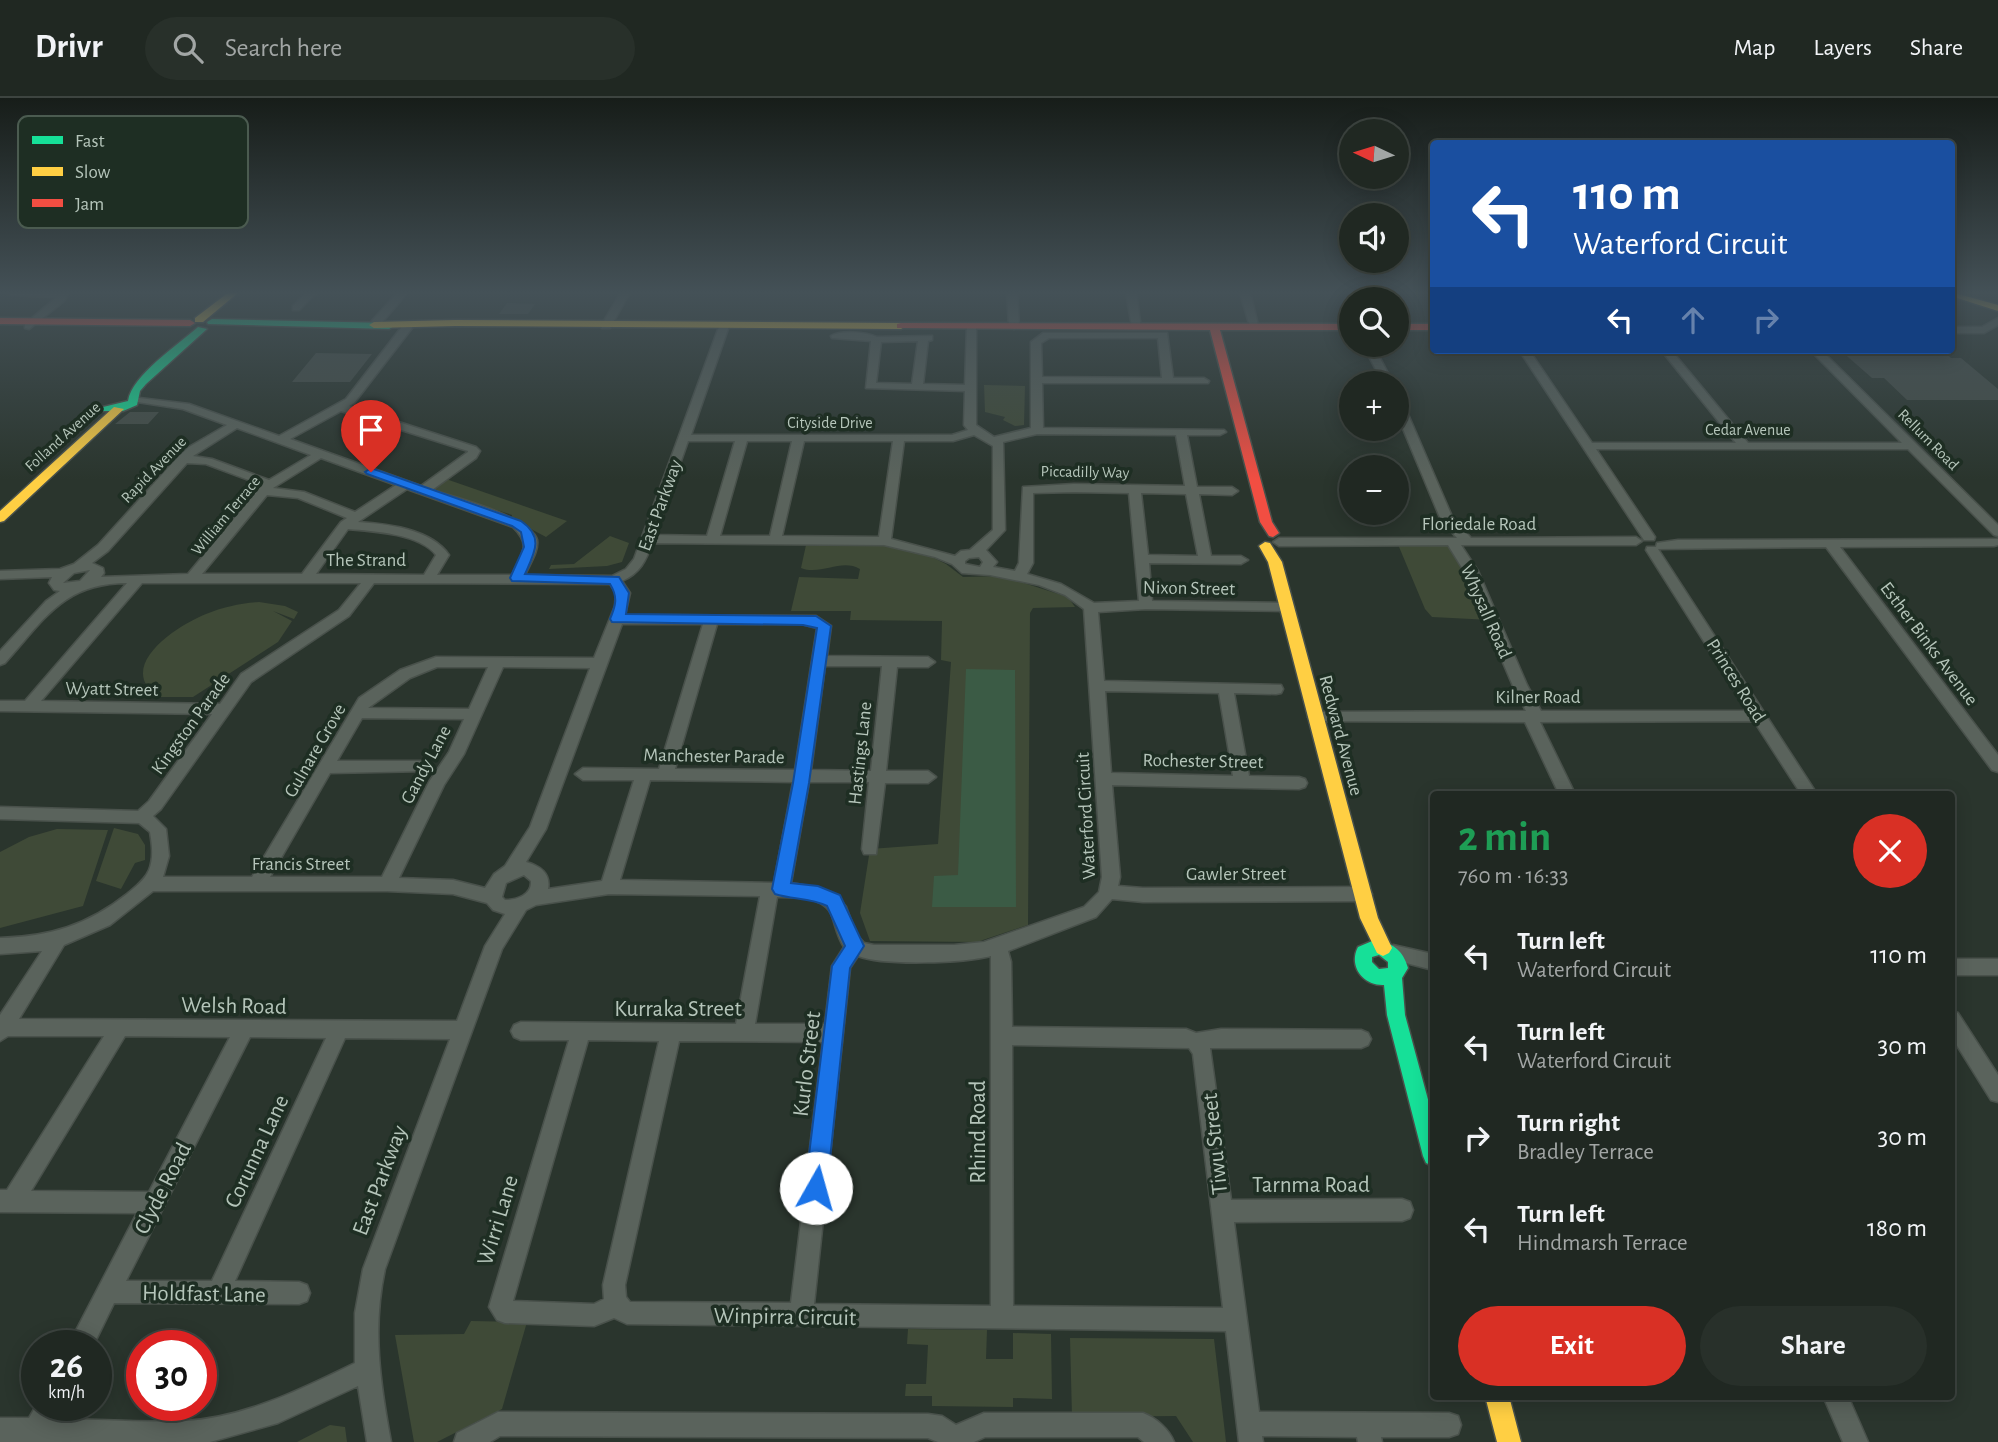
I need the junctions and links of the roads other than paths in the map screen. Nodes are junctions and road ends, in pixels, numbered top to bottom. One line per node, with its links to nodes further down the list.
1 (169, 355): 18 (main road, Folland Avenue)
2 (386, 355): 19 (street)
3 (714, 355): 26 (street, East Parkway)
4 (874, 355): 16 (street)
5 (923, 355): 16 (street)
6 (971, 355): 17 (street)
7 (1036, 355): 13 (street)
8 (1165, 355): 14 (street)
9 (1222, 355): 46 (main road, Redward Avenue)
10 (1527, 355): 33 (street, Princes Road)
11 (1670, 355): 32 (street)
12 (1820, 355): 34 (street, Rellum Road)
13 (1035, 380): 14 (street); 23 (street)
14 (1168, 381): 15 (street)
15 (1204, 381)
16 (918, 388): 17 (street)
17 (970, 388): 22 (street)
18 (123, 403): 20 (street); 43 (main road, Folland Avenue); 44 (main road, Folland Avenue)
19 (341, 407): 30 (street); 40 (street)
20 (236, 424): 30 (street); 36 (street, Rapid Avenue)
21 (1409, 429): 52 (street, Whysall Road)
22 (975, 431): 29 (street, Cityside Drive); 31 (street)
23 (1037, 431): 24 (street); 31 (street)
24 (1181, 432): 25 (street); 41 (street)
25 (1220, 432)
26 (684, 438): 27 (street, Cityside Drive); 48 (street, East Parkway)
27 (742, 438): 28 (street, Cityside Drive); 49 (street)
28 (799, 438): 29 (street, Cityside Drive); 50 (street)
29 (898, 438): 51 (street)
30 (282, 439): 35 (street)
31 (996, 440): 59 (street)
32 (1744, 444): 33 (street, Cedar Avenue); 34 (street, Cedar Avenue)
33 (1587, 446): 53 (street, Princes Road)
34 (1910, 446): 47 (street, Rellum Road)
35 (320, 454): 37 (street); 38 (street, William Terrace)
36 (182, 459): 38 (street); 55 (street, Rapid Avenue)
37 (406, 484): 40 (street); 45 (street)
38 (267, 487): 45 (street); 64 (street, William Terrace)
39 (1135, 489): 41 (street, Piccadilly Way); 56 (street); 62 (street, Piccadilly Way)
40 (423, 490): 68 (street)
41 (1191, 490): 42 (street, Piccadilly Way); 57 (street)
42 (1232, 491)
43 (0, 506)
44 (0, 518)
45 (351, 521): 65 (street); 67 (street)
46 (1271, 537): 52 (street, Floriedale Road); 74 (main road, Redward Avenue)
47 (1996, 538): 54 (street, Floriedale Road)
48 (647, 539): 49 (street); 70 (street, East Parkway)
49 (712, 540): 50 (street)
50 (775, 540): 51 (street)
51 (884, 541): 59 (street)
52 (1460, 542): 53 (street, Floriedale Road); 92 (street, Whysall Road)
53 (1649, 543): 54 (street, Floriedale Road); 93 (street, Princes Road)
54 (1830, 544): 95 (street, Esther Binks Avenue)
55 (103, 548): 60 (street, Rapid Avenue); 63 (street, Rapid Avenue)
56 (1142, 559): 57 (street); 73 (street)
57 (1205, 560): 58 (street)
58 (1241, 560)
59 (980, 561): 62 (street)
60 (78, 567): 63 (street); 71 (street)
61 (0, 575): 71 (street)
62 (1019, 577): 75 (street)
63 (89, 578): 69 (street, The Strand); 71 (street); 72 (street)
64 (192, 578): 65 (street, The Strand); 69 (street, The Strand)
65 (306, 578): 66 (street, The Strand)
66 (371, 578): 67 (street, The Strand); 89 (street, Kingston Parade)
67 (428, 578): 68 (street, The Strand)
68 (517, 578): 70 (street, The Strand)
69 (138, 579): 88 (street)
70 (614, 580): 76 (street)
71 (60, 581): 72 (street)
72 (51, 604): 78 (street)
73 (1146, 605): 74 (street, Nixon Street); 75 (street, Nixon Street)
74 (1287, 607): 94 (main road, Redward Avenue)
75 (1091, 608): 84 (street, Waterford Circuit)
76 (617, 619): 77 (street); 83 (street)
77 (710, 620): 79 (street); 100 (street)
78 (0, 660)
79 (821, 661): 81 (street); 101 (street)
80 (498, 662): 83 (street, Gulnare Grove); 90 (street, Gulnare Grove); 91 (street, Gandy Lane)
81 (890, 662): 82 (street); 102 (street, Hastings Lane)
82 (928, 662)
83 (598, 663): 111 (street)
84 (1098, 686): 85 (street); 104 (street, Waterford Circuit)
85 (1226, 688): 86 (street); 105 (street)
86 (1276, 689)
87 (0, 706): 88 (street, Wyatt Street)
88 (29, 706): 89 (street, Wyatt Street)
89 (223, 709): 110 (street, Kingston Parade)
90 (358, 713): 91 (street); 96 (street, Gulnare Grove)
91 (475, 714): 117 (street, Gandy Lane)
92 (1533, 715): 93 (street, Kilner Road); 94 (street, Kilner Road); 107 (street, Whysall Road)
93 (1759, 716): 108 (street, Princes Road)
94 (1316, 717): 122 (main road, Redward Avenue)
95 (1998, 766)
96 (327, 767): 97 (street); 116 (street, Gulnare Grove)
97 (420, 767)
98 (583, 774): 99 (street, Manchester Parade)
99 (644, 775): 100 (street, Manchester Parade); 119 (street)
100 (666, 775): 101 (street, Manchester Parade)
101 (802, 777): 102 (street, Manchester Parade); 120 (street)
102 (877, 777): 103 (street, Manchester Parade); 112 (street, Hastings Lane)
103 (928, 777)
104 (1105, 779): 105 (street, Rochester Street); 121 (street, Waterford Circuit)
105 (1242, 782): 106 (street, Rochester Street)
106 (1299, 783)
107 (1566, 791)
108 (1807, 791)
109 (0, 813): 110 (street)
110 (142, 817): 115 (street)
111 (538, 829): 113 (street); 114 (street)
112 (870, 849)
113 (507, 873): 114 (street); 118 (street, Francis Street); 123 (street)
114 (538, 875): 119 (street); 124 (street)
115 (149, 884): 116 (street, Francis Street); 126 (street)
116 (257, 884): 117 (street, Francis Street)
117 (387, 884): 118 (street, Francis Street)
118 (453, 887): 123 (street, Francis Street)
119 (601, 888): 120 (street); 124 (street)
120 (776, 889): 129 (street); 149 (street)
121 (1110, 892): 122 (street, Gawler Street); 130 (street, Waterford Circuit)
122 (1363, 894): 125 (main road, Redward Avenue)
123 (494, 900): 124 (street); 128 (street, East Parkway)
124 (526, 902): 128 (street, East Parkway)
125 (1369, 918): 131 (main road, Redward Avenue); 132 (main road, Redward Avenue)
126 (57, 942): 127 (street); 142 (street)
127 (0, 946)
128 (494, 946): 145 (street, East Parkway)
129 (855, 946): 130 (street, Waterford Circuit); 150 (street, Kurlo Street)
130 (996, 946): 151 (street, Rhind Road)
131 (1367, 949): 132 (main road); 138 (main road)
132 (1388, 951): 133 (street); 137 (main road)
133 (1430, 962)
134 (1430, 962): 137 (street)
135 (1955, 967): 136 (street)
136 (1998, 967)
137 (1395, 974): 138 (main road); 139 (main road)
138 (1374, 976): 139 (main road)
139 (1396, 1014): 155 (main road)
140 (1955, 1025): 154 (street)
141 (120, 1028): 142 (street, Welsh Road); 143 (street, Welsh Road); 156 (street)
142 (2, 1030)
143 (244, 1030): 144 (street, Welsh Road); 157 (street, Clyde Road)
144 (339, 1030): 145 (street, Welsh Road); 161 (street, Corunna Lane)
145 (464, 1030): 168 (street, East Parkway)
146 (521, 1031): 147 (street, Kurraka Street)
147 (581, 1032): 148 (street, Kurraka Street); 163 (street, Wirri Lane)
148 (671, 1032): 149 (street, Kurraka Street); 163 (street)
149 (744, 1033): 150 (street, Kurraka Street)
150 (834, 1033): 164 (street, Kurlo Street)
151 (1001, 1036): 153 (street); 165 (street, Rhind Road)
152 (1361, 1039): 153 (street)
153 (1196, 1042): 159 (street, Tiwu Street)
154 (1998, 1093)
155 (1430, 1144)
156 (7, 1201): 157 (street)
157 (154, 1203): 160 (street, Clyde Road)
158 (1402, 1210): 159 (street, Tarnma Road)
159 (1221, 1211): 166 (street, Tiwu Street)
160 (108, 1292): 161 (street, Holdfast Lane); 167 (street, Clyde Road)
161 (218, 1293): 162 (street, Holdfast Lane)
162 (299, 1293)
163 (617, 1305): 164 (street, Winpirra Circuit)
164 (801, 1316): 165 (street, Winpirra Circuit)
165 (1002, 1319): 166 (street, Winpirra Circuit)
166 (1235, 1320): 176 (street, Tiwu Street)
167 (88, 1330)
168 (365, 1370): 178 (street); 180 (street, East Parkway)
169 (1498, 1400): 183 (main road)
170 (1837, 1400): 184 (street)
171 (41, 1421): 174 (street)
172 (1449, 1425): 177 (street)
173 (0, 1430): 174 (street)
174 (36, 1431): 178 (street)
175 (530, 1433): 179 (street); 181 (street)
176 (1250, 1433): 177 (street)
177 (1369, 1433)
178 (183, 1438)
179 (953, 1441): 182 (street)
180 (379, 1442)
181 (466, 1442)
182 (1161, 1442)
183 (1509, 1442)
184 (1856, 1442)

